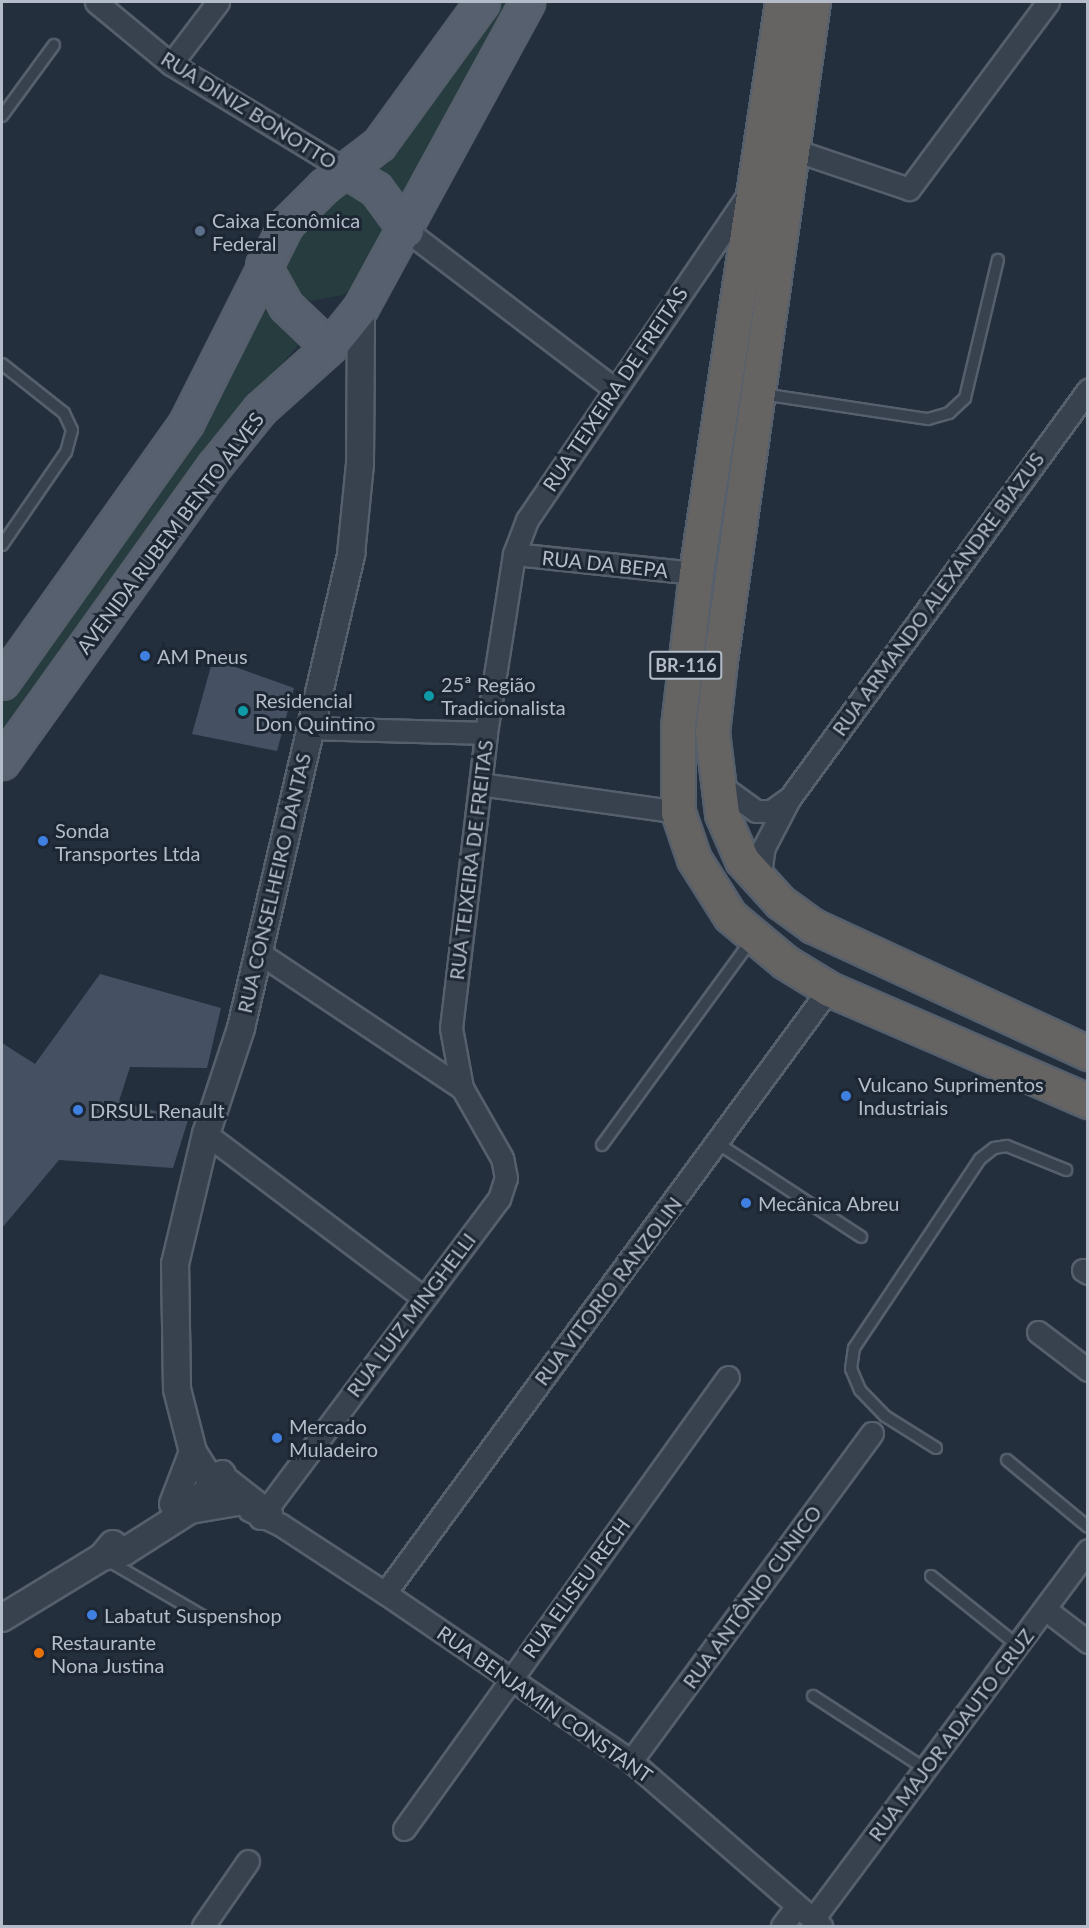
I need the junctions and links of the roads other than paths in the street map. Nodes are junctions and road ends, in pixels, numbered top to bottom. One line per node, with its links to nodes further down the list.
1 (96, 2): 9 (street, RUA DINIZ BONOTTO)
2 (218, 2): 9 (street)
3 (482, 2): 12 (main road)
4 (527, 2): 14 (main road, AVENIDA RUBEM BENTO ALVES)
5 (782, 2): 13 (highway, BR-116)
6 (813, 2): 11 (highway, BR-116)
7 (1048, 2): 11 (street)
8 (54, 45): 10 (lane)
9 (171, 64): 12 (street, RUA DINIZ BONOTTO)
10 (2, 116)
11 (794, 150): 23 (highway, BR-116)
12 (347, 171): 14 (main road); 16 (main road)
13 (754, 186): 20 (street, RUA TEIXEIRA DE FREITAS); 26 (highway, BR-116)
14 (406, 230): 17 (main road, AVENIDA RUBEM BENTO ALVES); 20 (street)
15 (998, 260): 23 (lane)
16 (263, 266): 18 (main road); 27 (main road)
17 (361, 307): 18 (main road, AVENIDA RUBEM BENTO ALVES); 22 (street, RUA CONSELHEIRO DANTAS)
18 (327, 358): 22 (street); 30 (main road, AVENIDA RUBEM BENTO ALVES)
19 (2, 364): 24 (lane)
20 (615, 389): 25 (street, RUA TEIXEIRA DE FREITAS)
21 (1088, 390): 33 (street, RUA ARMANDO ALEXANDRE BIAZUS)
22 (358, 393): 28 (street, RUA CONSELHEIRO DANTAS)
23 (759, 393): 31 (highway, BR-116)
24 (2, 545)
25 (514, 554): 26 (street, RUA DA BEPA); 29 (street, RUA TEIXEIRA DE FREITAS)
26 (696, 573): 34 (highway, BR-116)
27 (2, 682)
28 (309, 728): 29 (street); 37 (street, RUA CONSELHEIRO DANTAS)
29 (486, 733): 32 (street, RUA TEIXEIRA DE FREITAS)
30 (2, 762)
31 (715, 782): 33 (street); 35 (highway, BR-116)
32 (480, 784): 34 (street); 40 (street, RUA TEIXEIRA DE FREITAS)
33 (789, 799): 35 (street, RUA ARMANDO ALEXANDRE BIAZUS)
34 (678, 812): 36 (highway, BR-116)
35 (759, 881): 39 (highway, BR-116)
36 (753, 938): 38 (highway, BR-116); 44 (lane)
37 (258, 952): 40 (street); 42 (street, RUA CONSELHEIRO DANTAS)
38 (829, 988): 41 (highway, BR-116); 43 (street, RUA VITORIO RANZOLIN)
39 (1088, 1053)
40 (462, 1088): 46 (street, RUA TEIXEIRA DE FREITAS)
41 (1088, 1101)
42 (206, 1134): 48 (street); 50 (street, RUA CONSELHEIRO DANTAS)
43 (717, 1143): 47 (lane); 66 (street, RUA VITORIO RANZOLIN)
44 (602, 1144)
45 (1066, 1170): 53 (lane)
46 (499, 1199): 48 (street, RUA LUIZ MINGHELLI)
47 (861, 1237)
48 (422, 1297): 61 (street, RUA LUIZ MINGHELLI)
49 (1038, 1332): 51 (street)
50 (180, 1368): 56 (street, RUA CONSELHEIRO DANTAS); 58 (street, RUA CONSELHEIRO DANTAS)
51 (1088, 1370)
52 (728, 1377): 72 (street, RUA ELISEU RECH)
53 (885, 1416): 54 (lane); 55 (lane)
54 (872, 1433): 74 (street, RUA ANTÔNIO CUNICO)
55 (936, 1448)
56 (193, 1452): 58 (street, RUA CONSELHEIRO DANTAS); 60 (street)
57 (1007, 1460): 62 (lane)
58 (215, 1477): 59 (street, RUA BENJAMIN CONSTANT); 60 (street); 61 (street, RUA BENJAMIN CONSTANT)
59 (237, 1502): 60 (street); 61 (street, RUA BENJAMIN CONSTANT)
60 (182, 1507): 64 (street)
61 (263, 1513): 66 (street, RUA BENJAMIN CONSTANT)
62 (1088, 1527)
63 (1088, 1550): 67 (street, RUA MAJOR ADAUTO CRUZ)
64 (102, 1557): 68 (lane); 69 (street)
65 (931, 1576): 71 (lane)
66 (385, 1593): 72 (street, RUA BENJAMIN CONSTANT)
67 (1045, 1609): 70 (street); 71 (street, RUA MAJOR ADAUTO CRUZ)
68 (203, 1616)
69 (2, 1618)
70 (1088, 1642)
71 (1017, 1646): 75 (street, RUA MAJOR ADAUTO CRUZ)
72 (511, 1679): 74 (street, RUA BENJAMIN CONSTANT); 76 (street, RUA ELISEU RECH)
73 (813, 1696): 75 (lane)
74 (631, 1761): 78 (street, RUA BENJAMIN CONSTANT)
75 (927, 1770): 78 (street, RUA MAJOR ADAUTO CRUZ)
76 (404, 1829)
77 (248, 1861): 79 (street)
78 (810, 1917): 80 (street, RUA MAJOR ADAUTO CRUZ)
79 (203, 1926)
80 (782, 1926)

